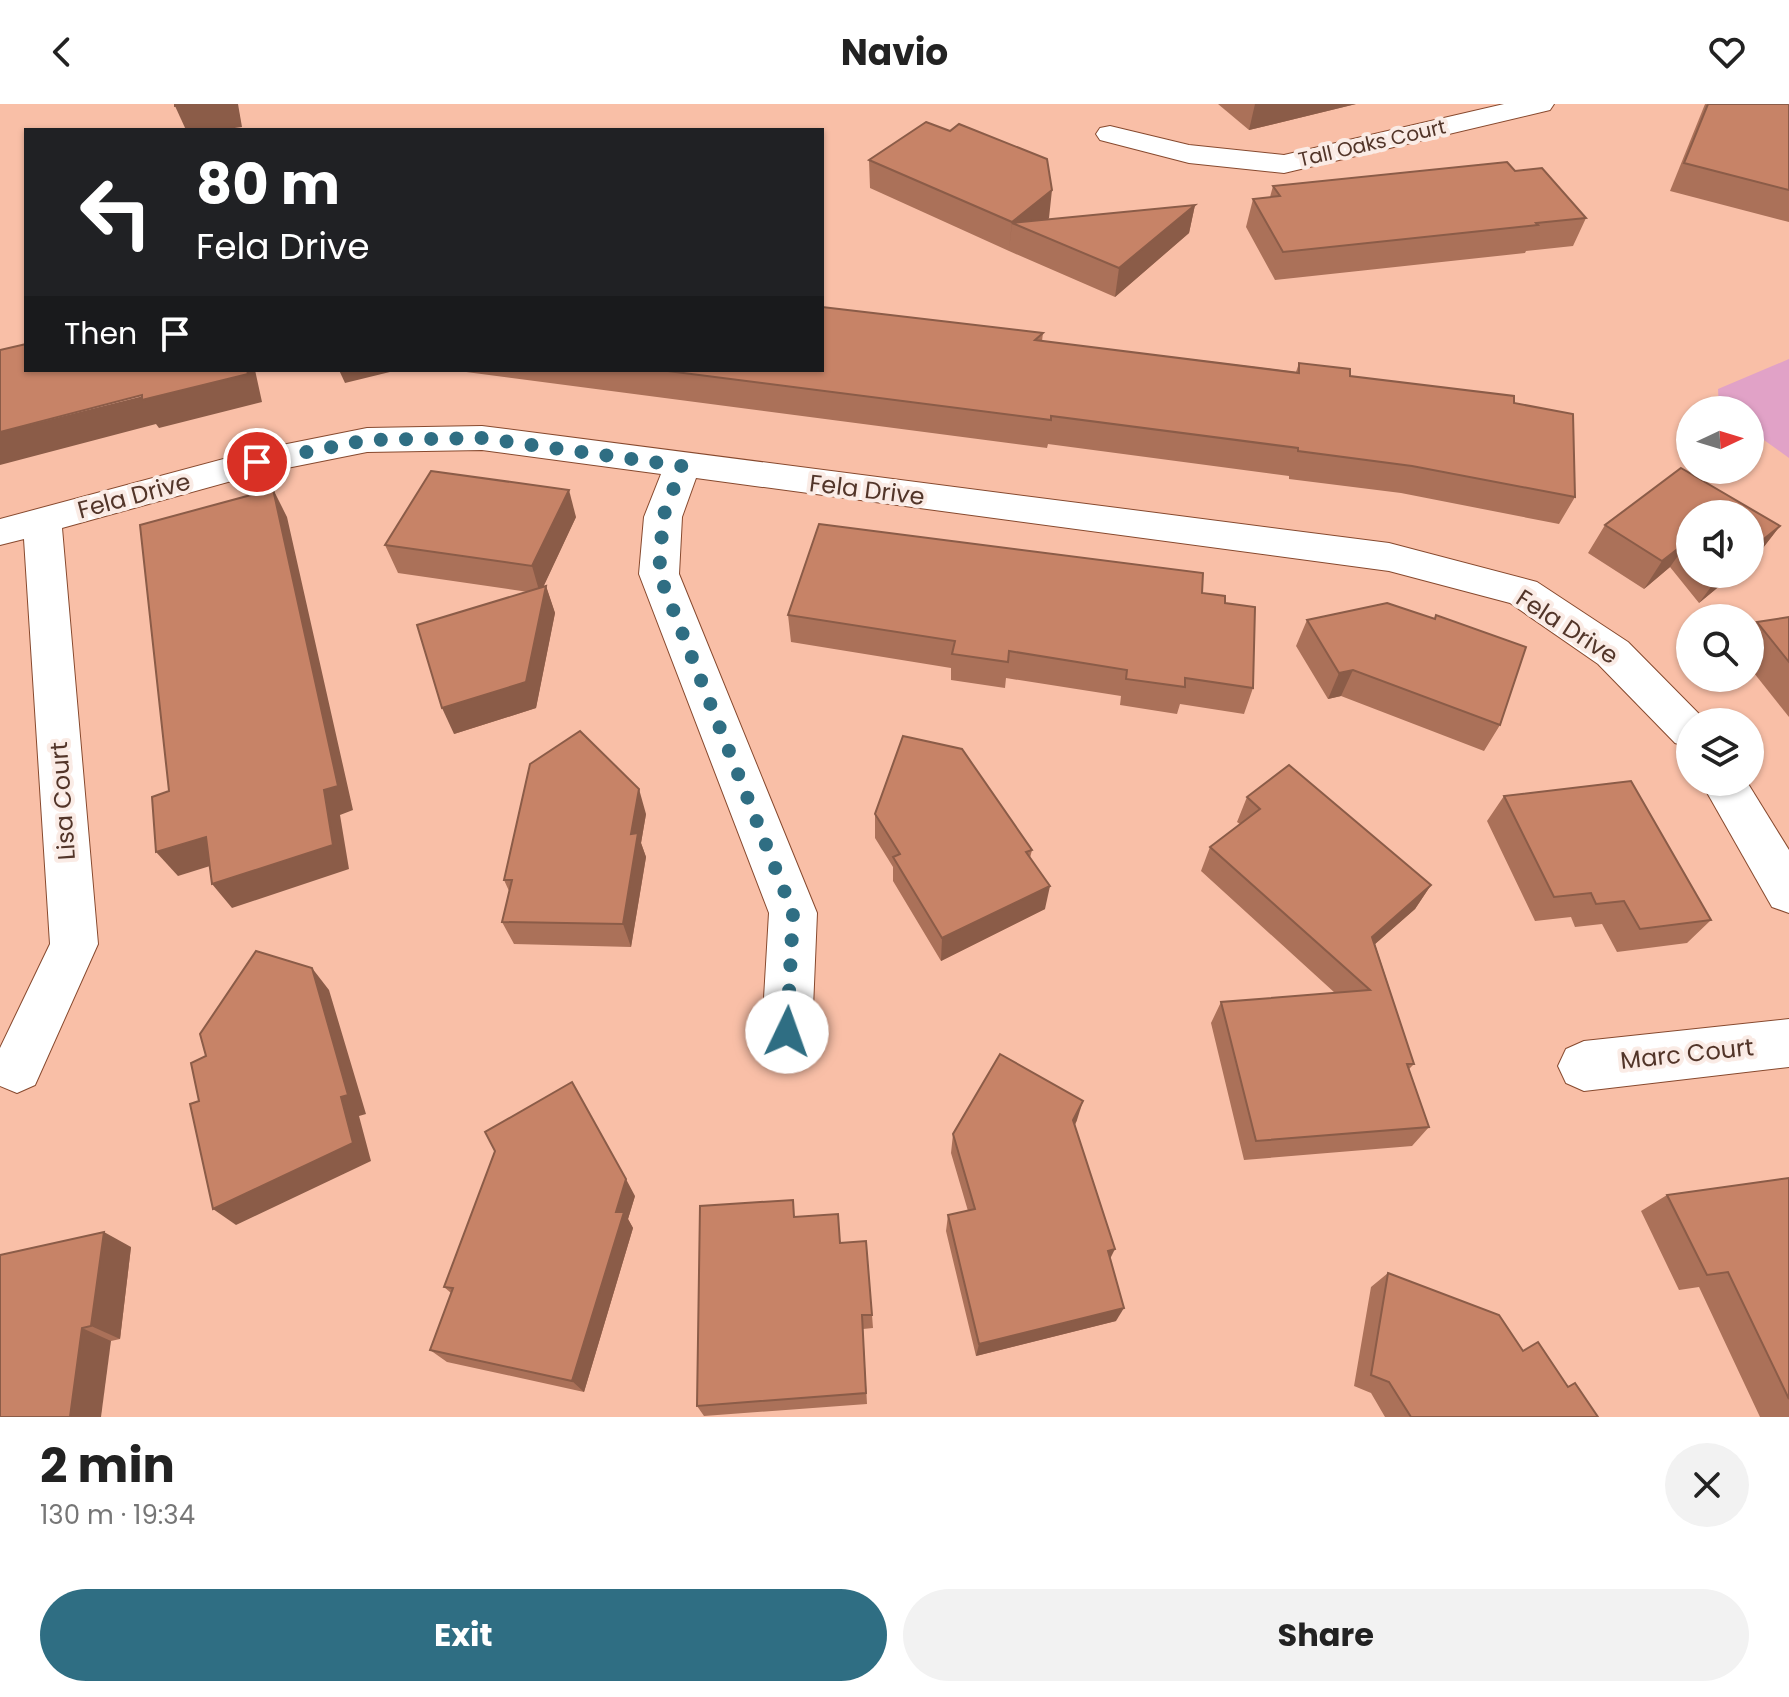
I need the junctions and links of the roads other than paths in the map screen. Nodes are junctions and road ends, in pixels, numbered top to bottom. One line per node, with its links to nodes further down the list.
1 (1540, 104): 2 (street, Tall Oaks Court)
2 (1110, 134)
3 (682, 466): 4 (street, Fela Drive); 6 (street, Fela Drive); 9 (street)
4 (42, 521): 5 (street, Fela Drive); 12 (street, Lisa Court)
5 (0, 532)
6 (1676, 717)
7 (1731, 796): 8 (street)
8 (1789, 892)
9 (787, 1032)
10 (1789, 1043): 11 (street, Marc Court)
11 (1584, 1066)
12 (17, 1068)

